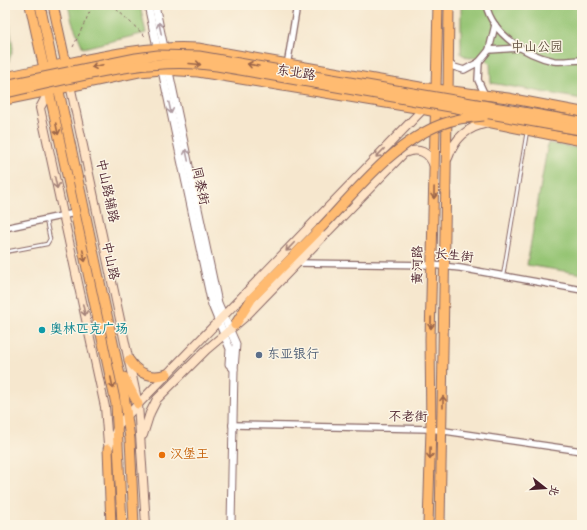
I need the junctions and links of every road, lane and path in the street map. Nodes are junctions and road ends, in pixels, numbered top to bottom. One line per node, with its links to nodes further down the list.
1 (30, 5): 24 (main road, 中山路)
2 (40, 5): 23 (main road, 中山路)
3 (53, 5): 22 (main road, 中山路辅路)
4 (93, 5): 14 (path)
5 (112, 5): 13 (path)
6 (148, 5): 15 (street, 同泰街)
7 (155, 5): 15 (street, 同泰街, one-way to 7)
8 (297, 5): 21 (street)
9 (438, 5): 33 (main road, 黄河路)
10 (449, 5): 19 (main road, 黄河路)
11 (486, 5): 12 (street)
12 (495, 24): 16 (street); 17 (street)
13 (145, 36)
14 (73, 47)
15 (160, 47): 21 (main road, 东北路); 22 (main road, 东北路); 25 (street, 同泰街)
16 (519, 48): 17 (street); 18 (street)
17 (489, 50): 20 (street)
18 (582, 60)
19 (448, 62): 20 (street); 33 (main road, 黄河路)
20 (479, 62): 35 (street)
21 (287, 63): 27 (main road, 东北路); 29 (street)
22 (66, 64): 23 (main road, 东北路); 30 (main road, 中山路辅路)
23 (53, 66): 24 (main road, 东北路); 31 (main road, 中山路)
24 (44, 68): 26 (main road, 东北路); 32 (main road, 中山路)
25 (165, 70): 29 (main road, 东北路); 30 (main road, 东北路); 65 (street, 同泰街)
26 (5, 77)
27 (408, 84): 33 (main road, 东北路); 38 (main road)
28 (5, 85): 47 (main road, 东北路, one-way to 28, bridge)
29 (284, 86): 38 (main road, 东北路)
30 (71, 87): 31 (main road, 东北路); 67 (main road, 中山路辅路)
31 (58, 89): 32 (main road, 东北路); 68 (main road, 中山路)
32 (49, 91): 36 (main road, 东北路); 55 (main road, 中山路, one-way to 55); 56 (main road, one-way to 56)
33 (440, 91): 35 (main road, 东北路); 40 (main road); 41 (main road, 黄河路); 43 (main road, 黄河路)
34 (5, 93): 44 (main road, 东北路, one-way to 44, bridge)
35 (485, 95): 37 (main road, 东北路)
36 (5, 100)
37 (532, 103): 39 (main road, 东北路); 48 (main road)
38 (405, 106): 40 (main road, 东北路); 46 (main road)
39 (559, 108): 42 (main road, 东北路); 49 (main road)
40 (423, 109): 41 (main road, 东北路); 46 (main road)
41 (435, 112): 43 (main road, 东北路); 54 (main road, 黄河路)
42 (582, 112)
43 (447, 114): 45 (main road, 东北路); 53 (main road, 黄河路)
44 (505, 116): 47 (main road, 东北路, bridge); 66 (main road, bridge)
45 (488, 123): 48 (main road, 东北路); 53 (main road)
46 (407, 125): 50 (main road)
47 (581, 126)
48 (527, 131): 49 (main road, 东北路); 63 (lane)
49 (554, 136): 51 (main road, 东北路)
50 (392, 141): 52 (main road); 65 (main road, one-way to 65)
51 (582, 141)
52 (404, 153): 54 (main road); 60 (main road)
53 (446, 161): 62 (main road, 黄河路)
54 (434, 166): 61 (main road, 黄河路, one-way to 61)
55 (75, 213): 56 (street); 72 (main road, 中山路, one-way to 72)
56 (64, 215): 57 (street); 77 (main road, one-way to 77)
57 (45, 220): 58 (street); 59 (lane)
58 (5, 228)
59 (5, 252)
60 (298, 263): 61 (street, 长生街); 66 (main road)
61 (432, 265): 62 (street, 长生街); 74 (main road, 黄河路, one-way to 74)
62 (444, 266): 63 (street, 长生街); 75 (main road, 黄河路, one-way to 62)
63 (503, 276): 64 (street, 长生街)
64 (582, 290)
65 (221, 318): 66 (street, 同泰街); 69 (main road)
66 (230, 330): 73 (street, 同泰街); 76 (main road)
67 (129, 360): 69 (main road); 70 (main road, 中山路辅路)
68 (118, 367): 70 (main road); 71 (main road, 中山路)
69 (167, 374): 70 (main road)
70 (138, 404): 71 (main road); 76 (main road, 中山路辅路)
71 (128, 415): 72 (main road); 81 (main road, 中山路)
72 (119, 424): 77 (main road); 80 (main road, 中山路)
73 (232, 425): 74 (street, 不老街); 83 (street, 同泰街)
74 (431, 429): 75 (street, 不老街); 84 (main road, 黄河路, one-way to 84)
75 (442, 430): 78 (street, 不老街); 85 (main road, 黄河路)
76 (142, 443): 82 (main road, 中山路辅路)
77 (108, 449): 79 (main road)
78 (582, 451)
79 (112, 525)
80 (122, 525)
81 (134, 525)
82 (146, 525)
83 (231, 525)
84 (428, 525)
85 (440, 525)

